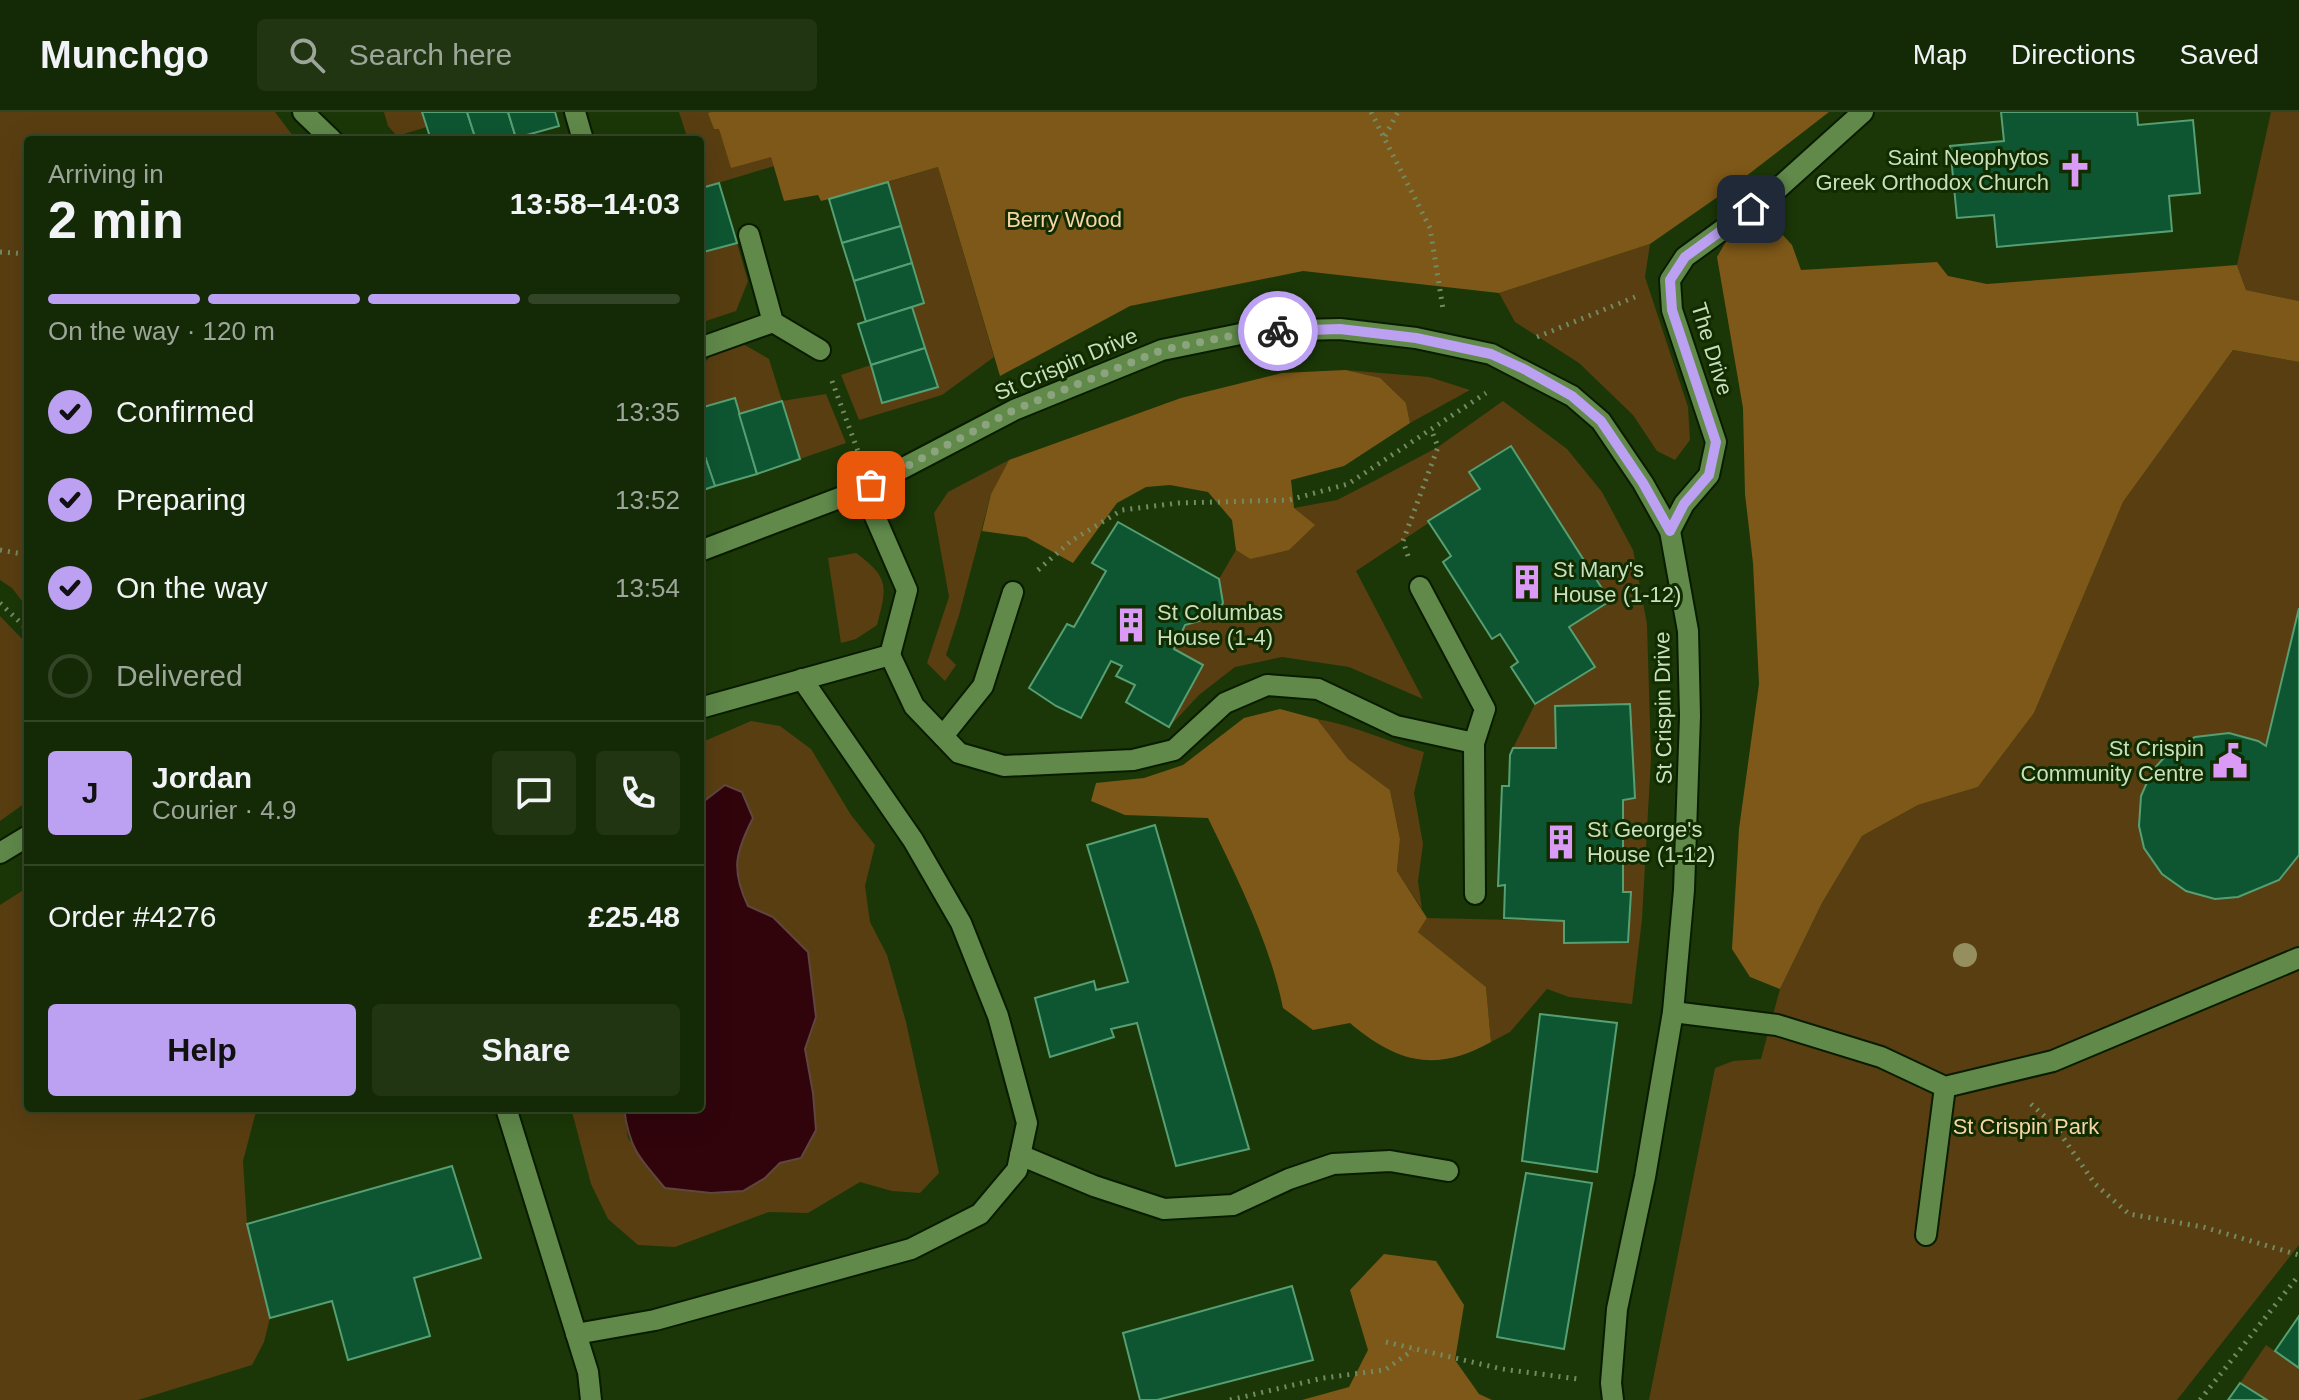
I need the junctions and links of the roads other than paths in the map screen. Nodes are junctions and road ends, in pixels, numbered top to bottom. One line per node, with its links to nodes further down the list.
1 (303, 112): 4 (street)
2 (575, 112): 5 (street)
3 (1863, 112): 11 (street, The Drive)
4 (328, 136)
5 (582, 136)
6 (749, 235): 7 (street)
7 (773, 322): 8 (street); 9 (street)
8 (704, 347)
9 (820, 350)
10 (867, 487): 11 (street, St Crispin Drive); 12 (street, St Crispin Drive); 15 (street)
11 (1670, 531): 24 (street, St Crispin Drive)
12 (704, 549)
13 (1420, 587): 19 (street)
14 (1013, 592): 18 (street)
15 (890, 655): 16 (street); 18 (street)
16 (802, 679): 17 (street); 27 (street)
17 (704, 707)
18 (943, 736): 19 (street)
19 (1474, 743): 22 (street)
20 (24, 838): 21 (street)
21 (0, 853)
22 (1475, 894)
23 (2299, 958): 25 (street)
24 (1673, 1012): 25 (street); 32 (street, St Crispin Drive)
25 (1945, 1087): 29 (street)
26 (507, 1112): 30 (street)
27 (1020, 1155): 28 (street); 30 (street)
28 (1448, 1171)
29 (1926, 1235)
30 (576, 1334): 31 (street)
31 (591, 1400)
32 (1613, 1400)

